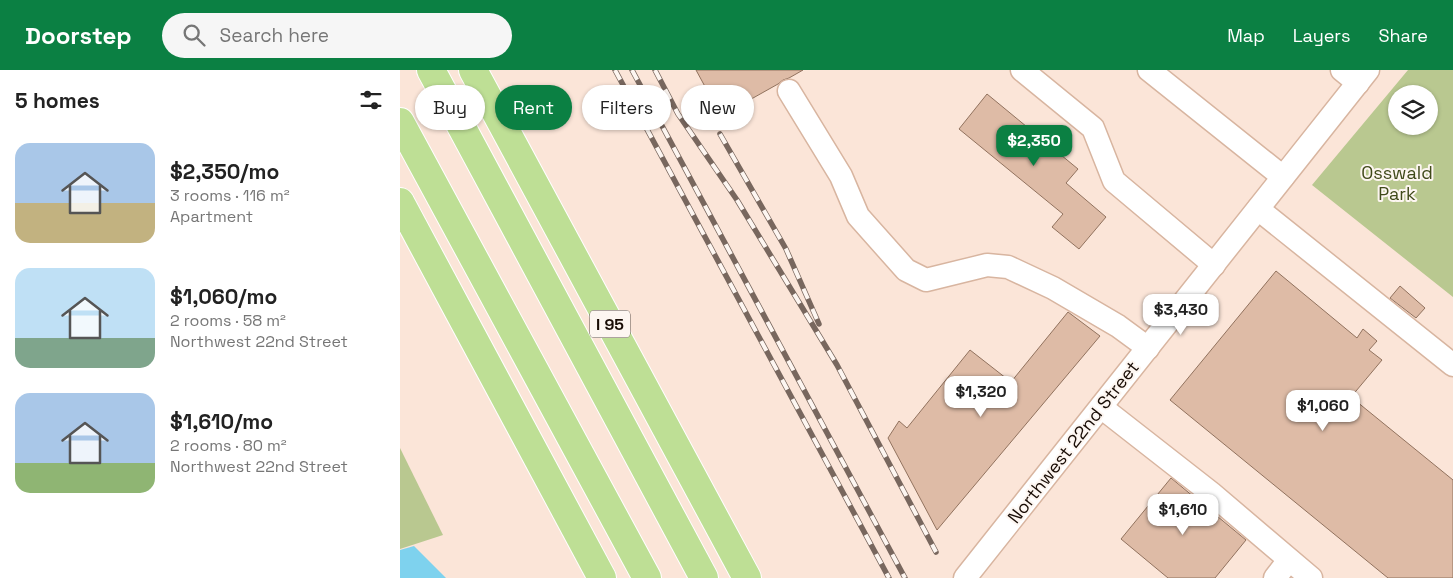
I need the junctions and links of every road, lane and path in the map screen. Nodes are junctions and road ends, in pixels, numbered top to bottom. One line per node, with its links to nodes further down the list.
1 (431, 70): 18 (highway)
2 (473, 70): 19 (highway, I 95)
3 (1022, 70): 11 (street)
4 (1149, 70): 8 (street)
5 (1356, 74): 8 (street, Northwest 22nd Street)
6 (789, 91): 12 (street)
7 (400, 122): 17 (highway)
8 (1283, 178): 10 (street, Northwest 22nd Street)
9 (400, 202): 16 (highway)
10 (1258, 209): 11 (street, Northwest 22nd Street); 13 (street)
11 (1214, 265): 12 (street, Northwest 22nd Street)
12 (1148, 348): 14 (street, Northwest 22nd Street)
13 (1453, 365)
14 (1101, 407): 15 (street); 20 (street, Northwest 22nd Street)
15 (1289, 560): 21 (street); 22 (street)
16 (602, 578)
17 (646, 578)
18 (704, 578)
19 (747, 578)
20 (965, 578)
21 (1275, 578)
22 (1311, 578)

